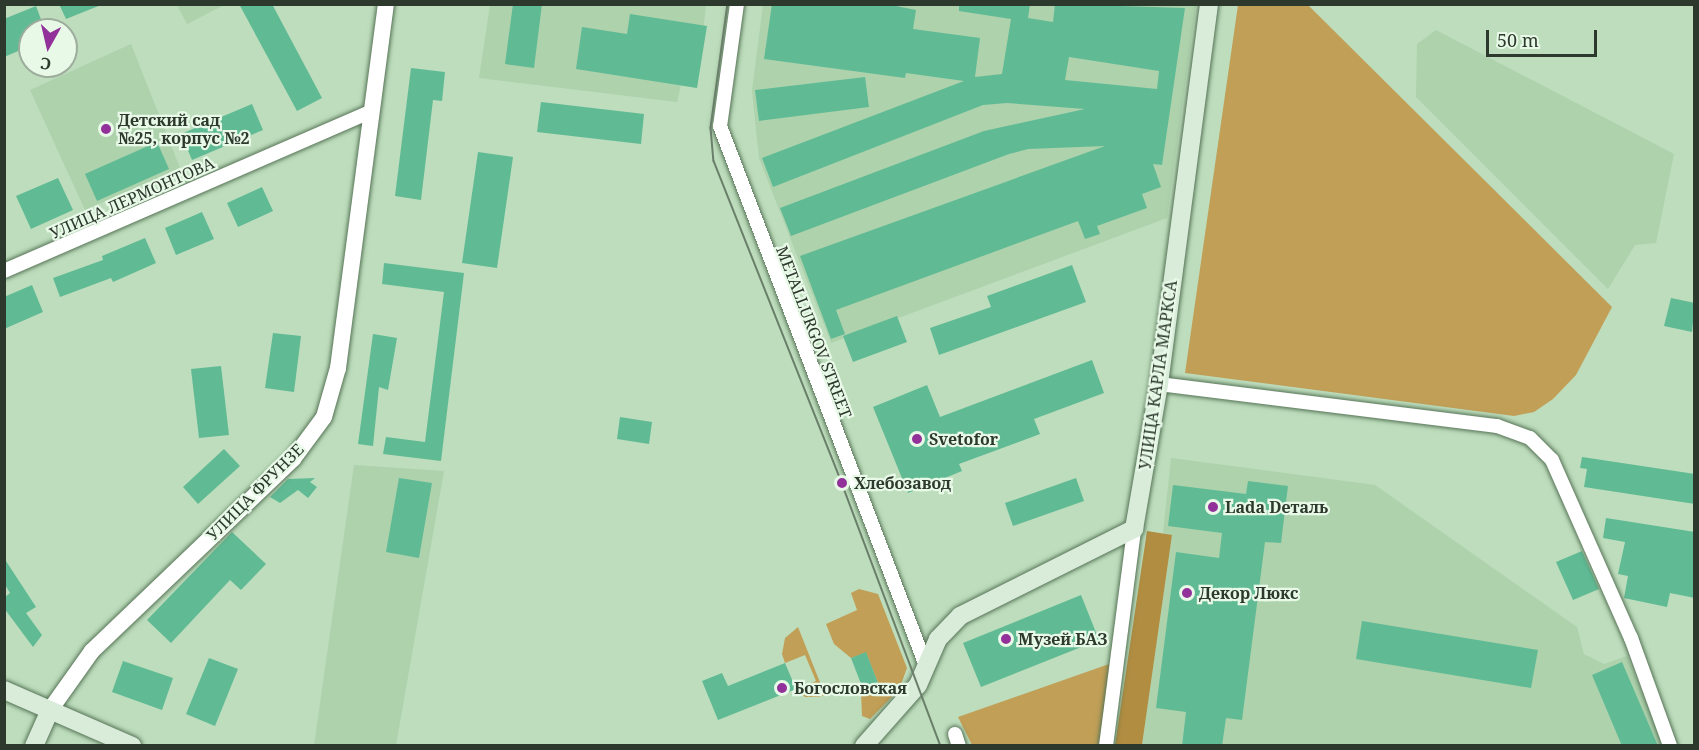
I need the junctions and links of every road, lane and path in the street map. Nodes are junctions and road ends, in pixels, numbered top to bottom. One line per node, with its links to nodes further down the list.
1 (386, 4): 4 (street, УЛИЦА ФРУНЗЕ)
2 (737, 4): 8 (street, METALLURGOV STREET)
3 (1209, 4): 6 (main road, УЛИЦА КАРЛА МАРКСА)
4 (372, 111): 5 (street, УЛИЦА ЛЕРМОНТОВА); 10 (street, УЛИЦА ФРУНЗЕ)
5 (4, 271)
6 (1159, 384): 7 (main road, УЛИЦА КАРЛА МАРКСА); 15 (street)
7 (1134, 529): 8 (main road); 14 (street, УЛИЦА КАРЛА МАРКСА)
8 (925, 663): 13 (main road)
9 (4, 690): 10 (main road)
10 (50, 710): 11 (main road, УЛИЦА ФРУНЗЕ); 12 (main road)
11 (34, 746)
12 (132, 746)
13 (864, 746)
14 (1106, 746)
15 (1670, 746)

